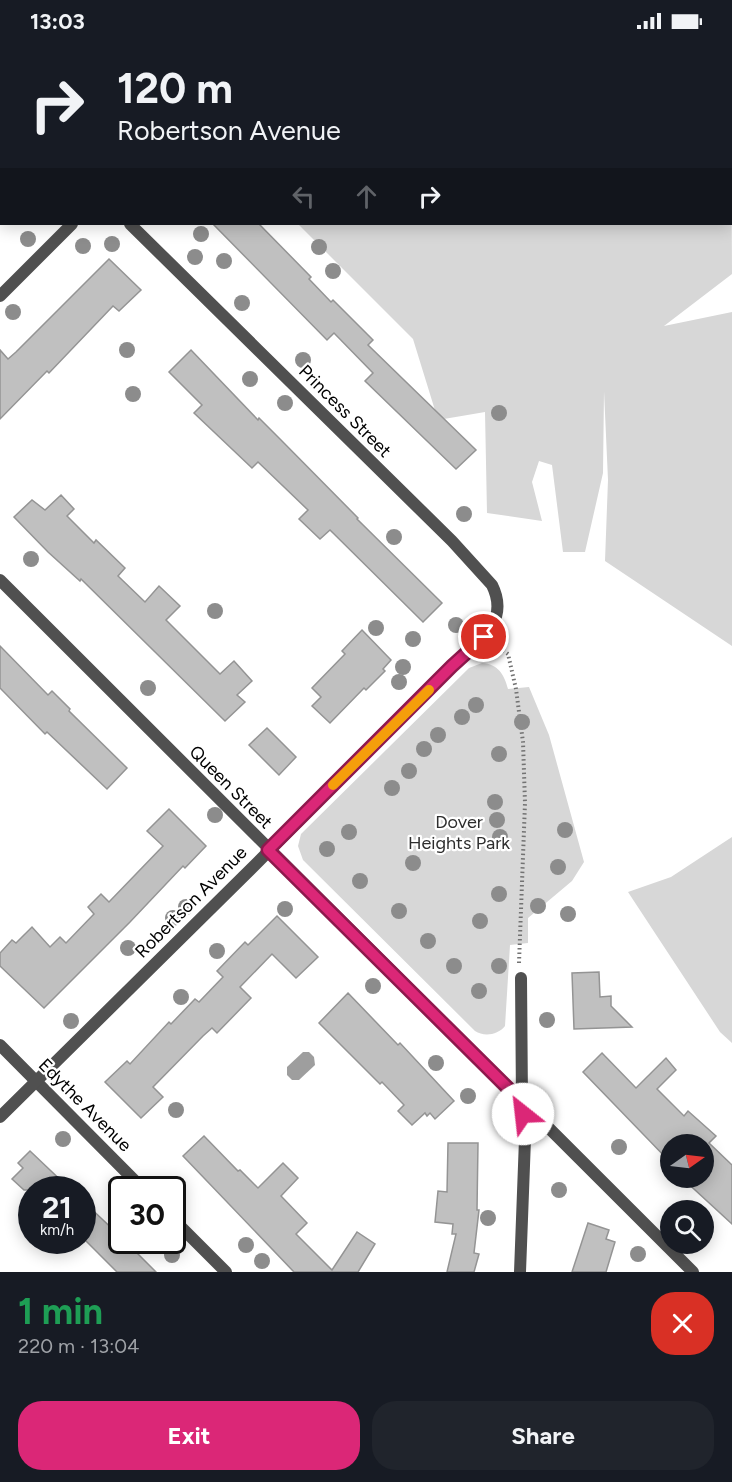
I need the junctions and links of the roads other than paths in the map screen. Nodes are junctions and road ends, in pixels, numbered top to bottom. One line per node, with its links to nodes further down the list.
1 (71, 225): 3 (street)
2 (131, 225): 5 (street, Princess Street)
3 (0, 296)
4 (0, 580): 6 (street, Queen Street)
5 (484, 637): 6 (street, Robertson Avenue)
6 (268, 850): 9 (street, Robertson Avenue); 10 (street, Queen Street)
7 (521, 978): 10 (street)
8 (0, 1045): 9 (street, Edythe Avenue)
9 (35, 1081): 11 (street, Robertson Avenue); 12 (street, Edythe Avenue)
10 (522, 1102): 15 (street); 16 (street, Queen Street)
11 (0, 1117)
12 (130, 1176)
13 (186, 1232): 14 (street)
14 (226, 1272)
15 (520, 1272)
16 (693, 1272)

